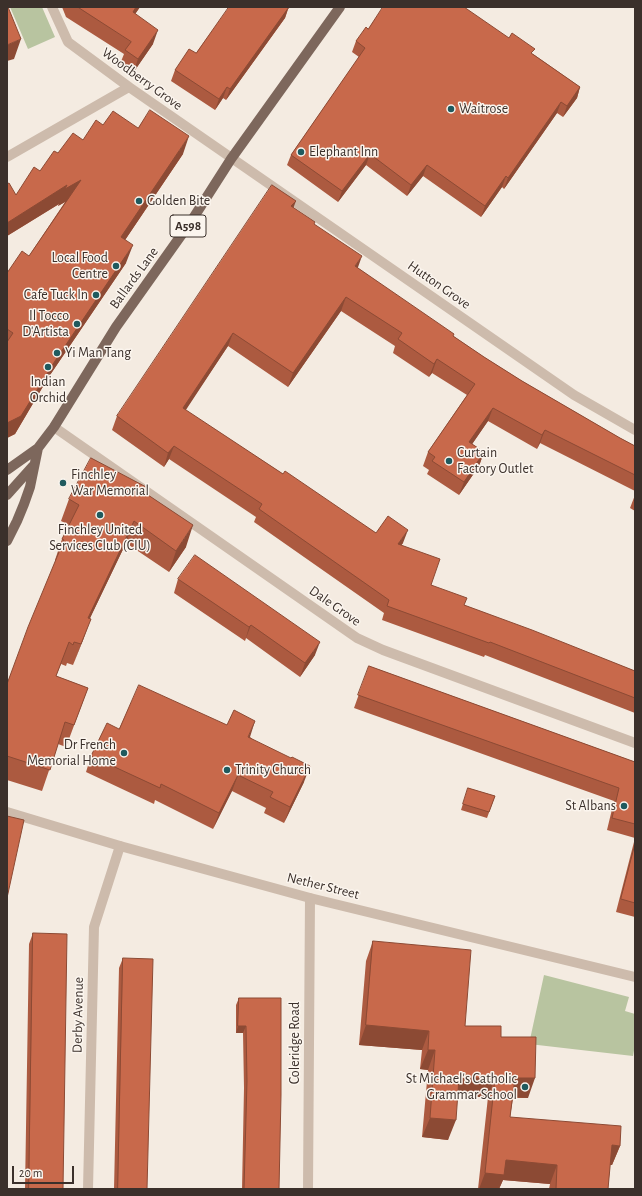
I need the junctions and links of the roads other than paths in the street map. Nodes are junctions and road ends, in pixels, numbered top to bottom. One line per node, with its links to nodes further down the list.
1 (52, 7): 3 (street, Woodberry Grove)
2 (340, 7): 5 (main road, Ballards Lane / A598)
3 (129, 87): 4 (street); 5 (street, Woodberry Grove)
4 (7, 157)
5 (231, 159): 6 (main road, Ballards Lane / A598); 7 (street, Hutton Grove)
6 (54, 427): 8 (main road, Ballards Lane / A598); 13 (street, Dale Grove)
7 (635, 430)
8 (38, 448): 9 (main road, Ballards Lane); 10 (main road)
9 (34, 464): 11 (main road); 12 (main road, Ballards Lane)
10 (7, 470)
11 (7, 495)
12 (7, 541)
13 (635, 743)
14 (7, 812): 15 (street, Nether Street)
15 (120, 846): 16 (street, Nether Street); 18 (street, Derby Avenue)
16 (310, 898): 17 (street, Nether Street); 19 (street, Coleridge Road)
17 (635, 977)
18 (88, 1189)
19 (308, 1189)

